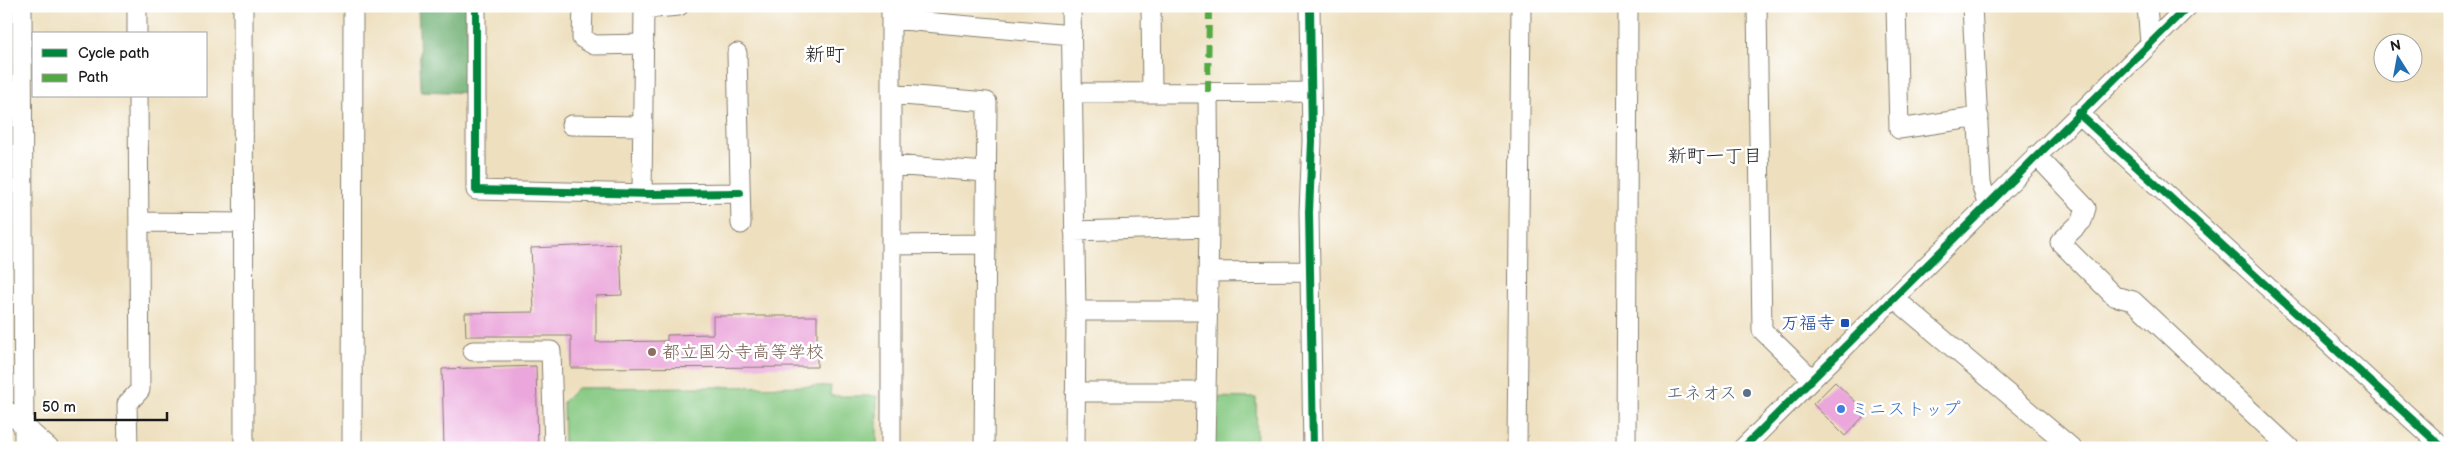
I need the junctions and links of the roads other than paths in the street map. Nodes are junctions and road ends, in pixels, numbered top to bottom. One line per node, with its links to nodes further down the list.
1 (22, 6): 58 (street)
2 (137, 6): 20 (street)
3 (243, 6): 42 (street)
4 (353, 6): 63 (street)
5 (476, 6): 39 (street)
6 (583, 6): 23 (street)
7 (679, 6): 18 (street)
8 (1071, 6): 21 (street)
9 (1151, 6): 28 (street)
10 (1310, 6): 26 (street)
11 (1521, 6): 70 (street)
12 (1628, 6): 71 (street)
13 (1757, 6): 54 (street)
14 (1896, 6): 32 (street)
15 (1972, 6): 32 (street)
16 (2147, 6): 22 (street)
17 (2188, 6): 22 (street)
18 (644, 8): 23 (street)
19 (891, 13): 21 (street); 29 (street)
20 (137, 32)
21 (1072, 35): 27 (street)
22 (2150, 43): 31 (street)
23 (644, 44): 34 (street)
24 (737, 53): 38 (street)
25 (1208, 92): 26 (street); 28 (street); 44 (street)
26 (1311, 92): 48 (street)
27 (1073, 93): 28 (street); 45 (street)
28 (1152, 93)
29 (891, 94): 36 (street); 37 (street)
30 (138, 98): 41 (street)
31 (2078, 114): 35 (street); 75 (street)
32 (1979, 117): 40 (street)
33 (571, 125): 34 (street)
34 (643, 126): 39 (street)
35 (2036, 155): 40 (street); 74 (street)
36 (891, 165): 37 (street); 47 (street)
37 (986, 172): 46 (street)
38 (740, 193): 39 (street); 43 (street)
39 (642, 194)
40 (1987, 204): 50 (street)
41 (139, 222): 42 (street); 61 (street)
42 (244, 222): 62 (street)
43 (741, 224)
44 (1209, 228): 45 (street); 49 (street)
45 (1074, 231): 51 (street)
46 (985, 244): 47 (street); 66 (street)
47 (891, 245): 65 (street)
48 (1310, 270): 49 (street); 69 (street)
49 (1208, 272): 52 (street)
50 (1894, 298): 54 (street); 73 (street)
51 (1076, 311): 52 (street); 55 (street)
52 (1208, 311): 56 (street)
53 (473, 351): 64 (street)
54 (1812, 379): 72 (street)
55 (1075, 392): 56 (street); 67 (street)
56 (1206, 392): 68 (street)
57 (6, 410): 58 (street)
58 (24, 425): 59 (street); 60 (street)
59 (24, 448)
60 (49, 448)
61 (128, 448)
62 (244, 448)
63 (352, 448)
64 (554, 448)
65 (891, 448)
66 (984, 448)
67 (1075, 448)
68 (1205, 448)
69 (1313, 448)
70 (1516, 448)
71 (1626, 448)
72 (1743, 448)
73 (2072, 448)
74 (2290, 448)
75 (2443, 448)

